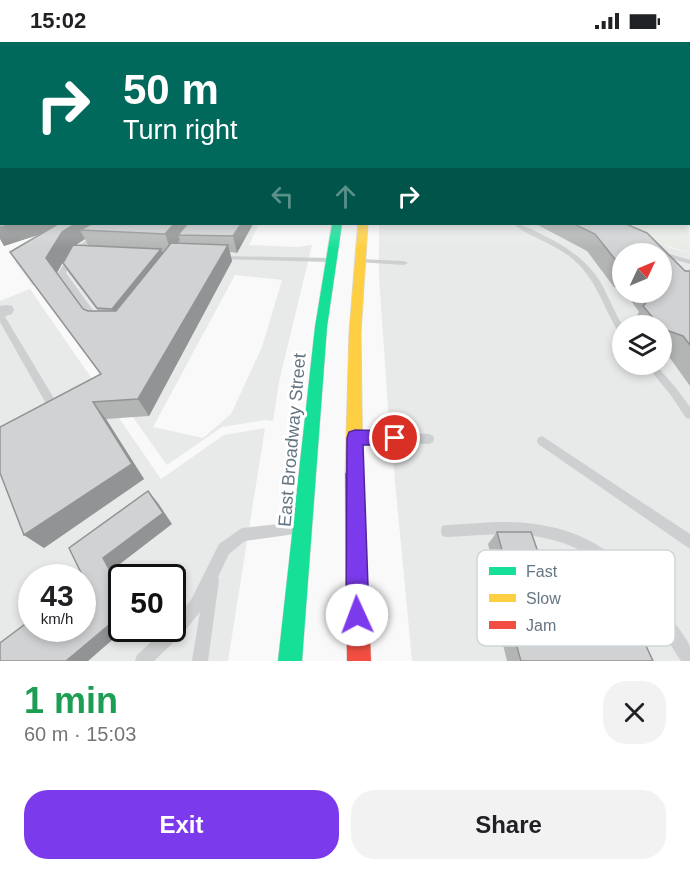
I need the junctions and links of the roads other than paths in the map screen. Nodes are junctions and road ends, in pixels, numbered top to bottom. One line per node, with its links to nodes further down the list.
1 (113, 225): 5 (lane)
2 (337, 225): 9 (main road, East Broadway Street)
3 (363, 225): 10 (main road)
4 (518, 225): 14 (lane)
5 (75, 250): 6 (lane); 15 (lane)
6 (86, 250)
7 (672, 256): 11 (lane)
8 (216, 257): 9 (lane)
9 (330, 260): 10 (main road); 22 (main road, East Broadway Street)
10 (360, 261): 12 (lane); 19 (main road)
11 (690, 262)
12 (404, 263)
13 (2, 313): 17 (lane)
14 (614, 315)
15 (110, 324)
16 (658, 375): 18 (lane)
17 (45, 413)
18 (690, 416)
19 (355, 438): 20 (lane); 31 (main road)
20 (429, 439)
21 (542, 441): 24 (lane)
22 (301, 528): 26 (lane); 30 (main road, East Broadway Street)
23 (447, 531): 25 (lane)
24 (690, 542)
25 (592, 550)
26 (202, 608): 28 (lane); 29 (lane)
27 (675, 639): 32 (lane)
28 (143, 661)
29 (200, 661)
30 (290, 661)
31 (359, 661)
32 (690, 661)

